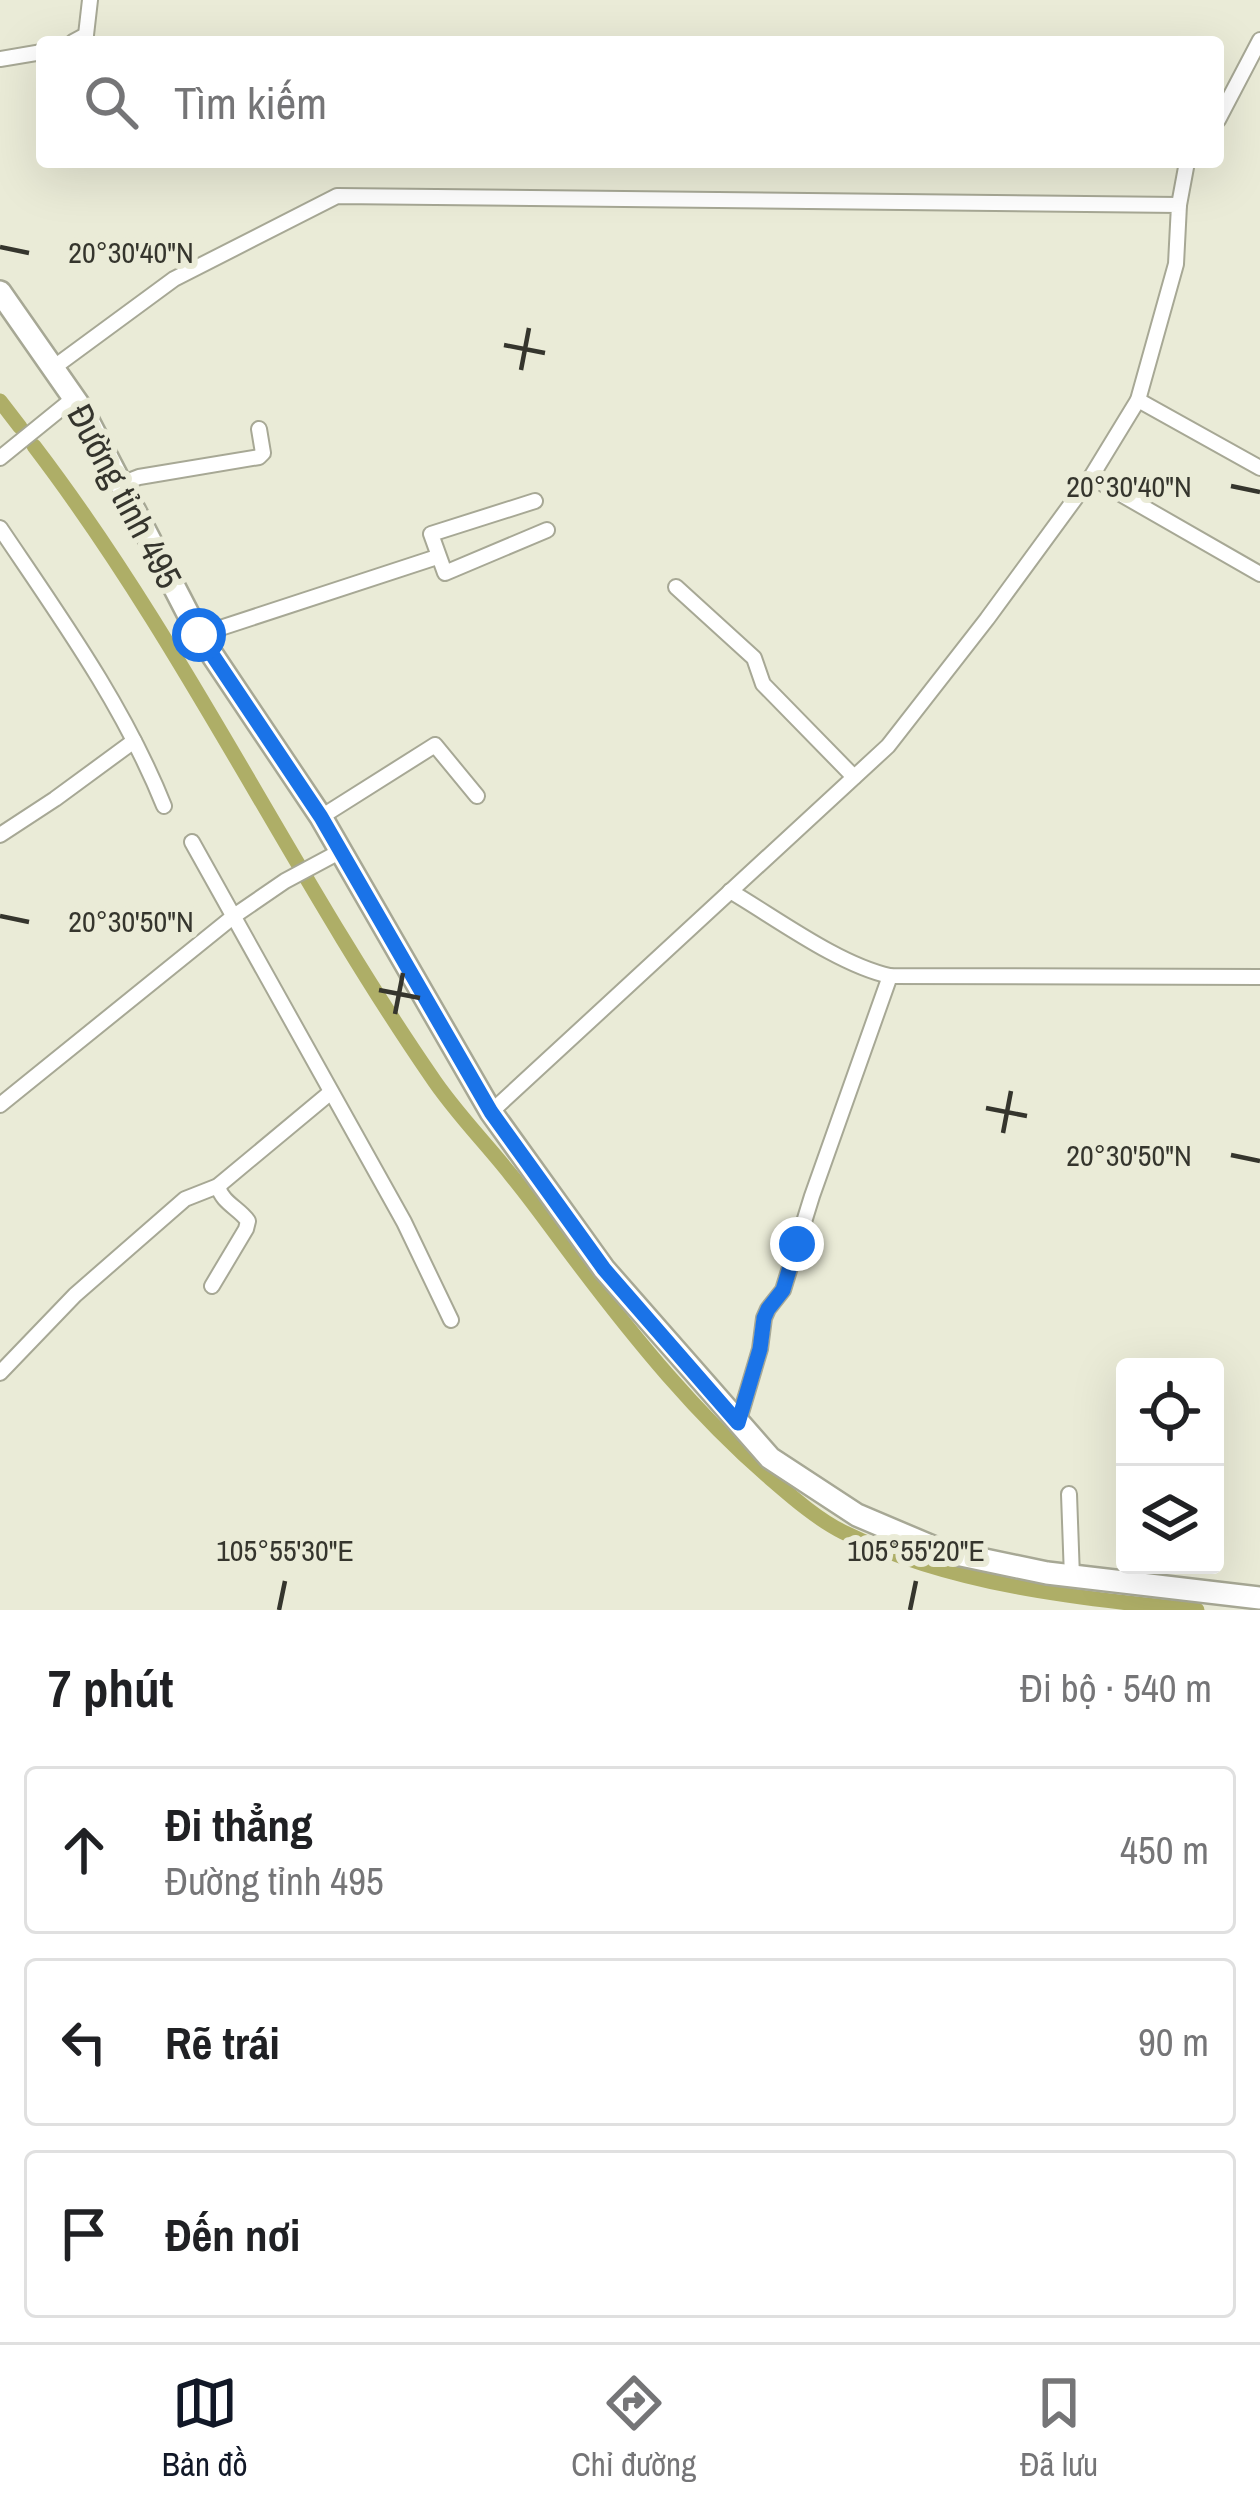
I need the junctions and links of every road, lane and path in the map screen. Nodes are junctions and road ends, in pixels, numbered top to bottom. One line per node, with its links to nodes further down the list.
1 (90, 0): 2 (street)
2 (84, 36)
3 (1260, 40): 6 (street)
4 (36, 53): 5 (street)
5 (0, 59)
6 (1224, 109)
7 (1185, 168): 8 (street)
8 (1179, 205): 10 (street); 12 (street)
9 (0, 292): 10 (main road, Đường tỉnh 495)
10 (53, 368): 11 (main road, Đường tỉnh 495)
11 (74, 398): 14 (street); 17 (main road, Đường tỉnh 495)
12 (1138, 400): 15 (street); 16 (street)
13 (259, 429): 17 (street)
14 (0, 458)
15 (1260, 468)
16 (1091, 477): 22 (street); 26 (street)
17 (121, 484): 24 (main road, Đường tỉnh 495)
18 (535, 501): 21 (street)
19 (0, 528): 25 (street)
20 (547, 530): 21 (street)
21 (437, 557): 24 (street)
22 (1260, 574)
23 (676, 587): 26 (street)
24 (199, 635): 29 (main road, Đường tỉnh 495)
25 (134, 740): 28 (street); 30 (street)
26 (854, 777): 33 (street)
27 (476, 796): 29 (street)
28 (164, 806)
29 (321, 817): 32 (main road, Đường tỉnh 495)
30 (0, 835)
31 (192, 842): 34 (street)
32 (341, 851): 34 (street); 39 (main road, Đường tỉnh 495)
33 (730, 891): 35 (street); 39 (street)
34 (234, 916): 37 (street); 38 (street)
35 (890, 976): 36 (street); 44 (street)
36 (1260, 977)
37 (331, 1092): 40 (street); 42 (street)
38 (0, 1106)
39 (491, 1112): 44 (main road, Đường tỉnh 495)
40 (218, 1186): 41 (street); 43 (street)
41 (212, 1286)
42 (451, 1320)
43 (0, 1373)
44 (738, 1423): 46 (main road, Đường tỉnh 495)
45 (1069, 1494): 46 (street)
46 (1072, 1576): 47 (main road, Đường tỉnh 495)
47 (1260, 1598)

